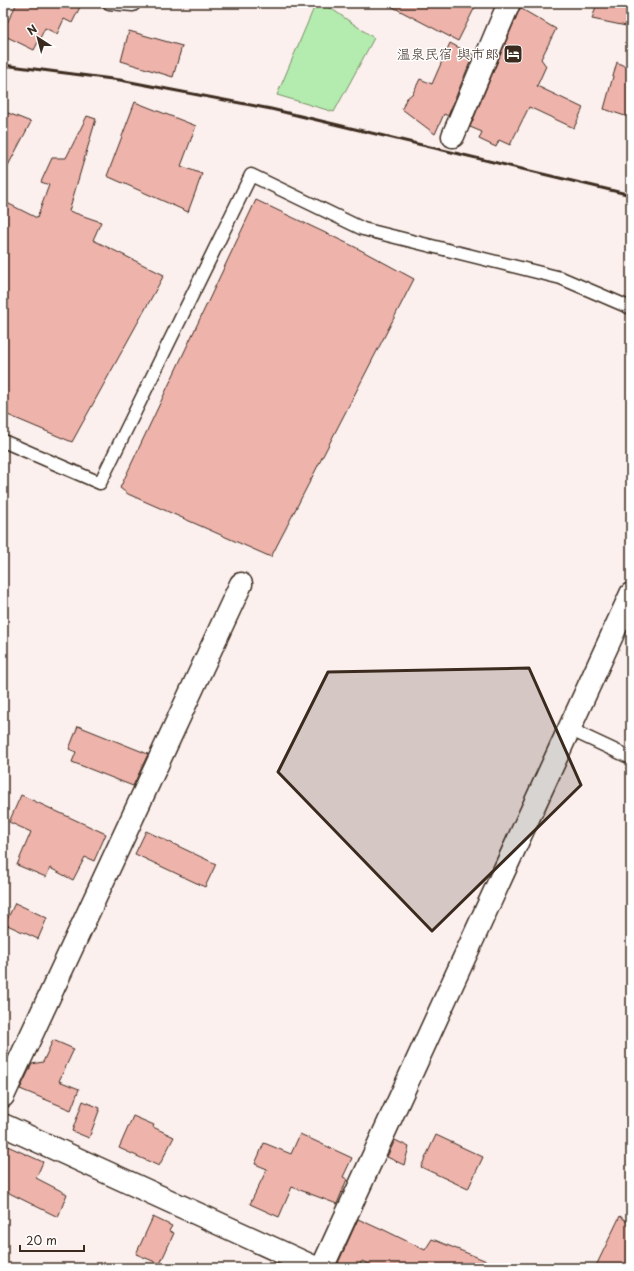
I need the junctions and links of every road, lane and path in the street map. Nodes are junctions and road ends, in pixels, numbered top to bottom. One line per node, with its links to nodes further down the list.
1 (109, 3): 2 (lane)
2 (135, 3)
3 (509, 3): 4 (street)
4 (452, 136)
5 (631, 308): 6 (lane)
6 (3, 441)
7 (241, 584): 11 (street)
8 (631, 594): 9 (street)
9 (569, 729): 10 (lane); 14 (street)
10 (631, 758)
11 (3, 1096)
12 (3, 1125): 13 (street)
13 (316, 1268)
14 (322, 1268)

